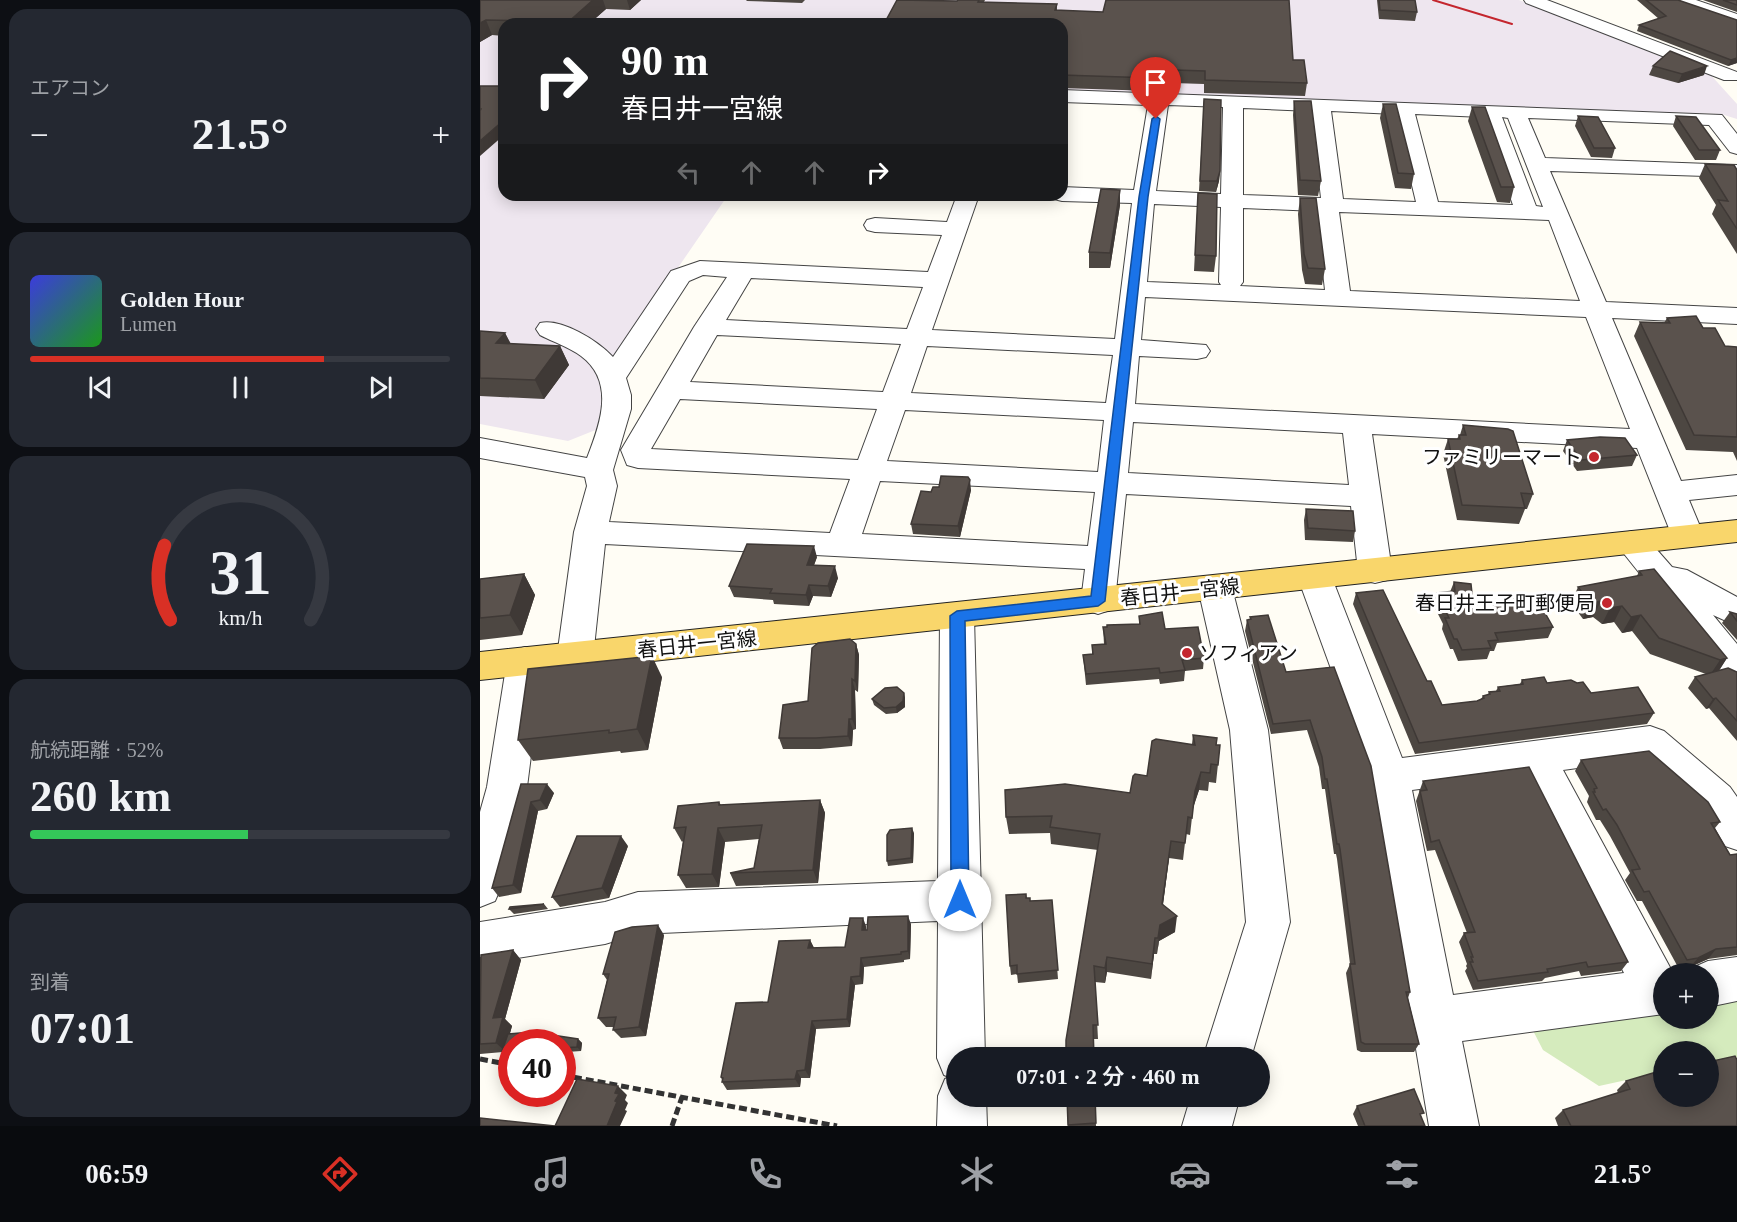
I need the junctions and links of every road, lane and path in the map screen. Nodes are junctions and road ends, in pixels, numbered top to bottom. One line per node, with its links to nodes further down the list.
1 (1532, 0): 4 (street)
2 (1680, 0): 3 (street)
3 (1737, 20)
4 (1735, 81)
5 (1068, 96): 6 (street)
6 (1159, 99): 7 (street); 19 (street)
7 (1233, 101): 8 (street); 21 (street)
8 (1320, 105): 9 (street); 22 (street)
9 (1403, 107): 10 (street); 23 (street)
10 (1490, 111): 11 (street); 24 (street)
11 (1516, 111): 12 (street); 14 (street)
12 (1607, 132): 13 (street); 15 (street); 16 (street)
13 (1735, 144)
14 (1538, 164): 15 (street); 25 (street)
15 (1626, 166): 16 (street)
16 (1659, 167): 17 (street)
17 (1737, 171)
18 (1068, 194): 19 (street)
19 (1144, 197): 21 (street); 31 (street)
20 (966, 201): 27 (street)
21 (1231, 201): 22 (street); 30 (street)
22 (1330, 205): 23 (street); 32 (street)
23 (1430, 209): 24 (street)
24 (1527, 212): 25 (street)
25 (1558, 214): 33 (street)
26 (875, 225): 27 (street)
27 (956, 229): 29 (street)
28 (743, 270): 29 (street); 35 (street); 40 (street)
29 (938, 280): 37 (street)
30 (1230, 282)
31 (1134, 289): 32 (street); 38 (street)
32 (1338, 298): 33 (street)
33 (1598, 311): 34 (street); 45 (street)
34 (1737, 316)
35 (707, 327): 37 (street); 41 (street)
36 (549, 329): 40 (street)
37 (917, 338): 38 (street); 42 (street)
38 (1127, 348): 39 (street); 43 (street)
39 (1197, 351)
40 (614, 376): 47 (street)
41 (674, 390): 42 (street); 48 (street)
42 (894, 401): 43 (street); 48 (street)
43 (1119, 412): 44 (street); 49 (street)
44 (1356, 424): 45 (street); 52 (street)
45 (1650, 439): 51 (street)
46 (480, 448): 47 (street)
47 (598, 470): 54 (street)
48 (869, 470): 49 (street); 57 (street)
49 (1111, 483): 52 (street); 58 (street)
50 (1737, 486): 51 (street)
51 (1671, 492): 55 (street)
52 (1366, 496): 59 (street)
53 (1737, 531): 55 (main road, 春日井一宮線)
54 (590, 532): 57 (street); 66 (street)
55 (1688, 536): 56 (main road, 春日井一宮線)
56 (1632, 542): 59 (main road, 春日井一宮線); 61 (street)
57 (842, 545): 58 (street)
58 (1102, 558): 63 (street)
59 (1375, 571): 60 (main road, 春日井一宮線)
60 (1315, 578): 62 (main road, 春日井一宮線); 71 (street)
61 (1663, 580): 64 (street); 69 (street)
62 (1215, 588): 63 (main road, 春日井一宮線); 82 (street)
63 (1098, 601): 65 (main road, 春日井一宮線)
64 (1737, 613)
65 (957, 616): 66 (main road, 春日井一宮線); 74 (street)
66 (574, 657): 67 (main road, 春日井一宮線)
67 (525, 661): 68 (main road, 春日井一宮線); 73 (street)
68 (480, 666)
69 (1737, 669)
70 (1536, 757): 71 (street); 72 (street); 76 (street)
71 (1390, 776): 80 (street)
72 (1737, 832)
73 (480, 886)
74 (960, 900): 75 (street); 81 (street)
75 (480, 943)
76 (1653, 977)
77 (1737, 979): 78 (street)
78 (1719, 982)
79 (1653, 993): 80 (street)
80 (1436, 1021): 93 (street)
81 (961, 1047)
82 (1230, 1047)
83 (480, 1059): 84 (path)
84 (498, 1062)
85 (576, 1078): 86 (path)
86 (682, 1097): 89 (path); 90 (path)
87 (962, 1107): 91 (street)
88 (1213, 1107): 92 (street)
89 (672, 1126)
90 (837, 1126)
91 (962, 1126)
92 (1207, 1126)
93 (1454, 1126)

